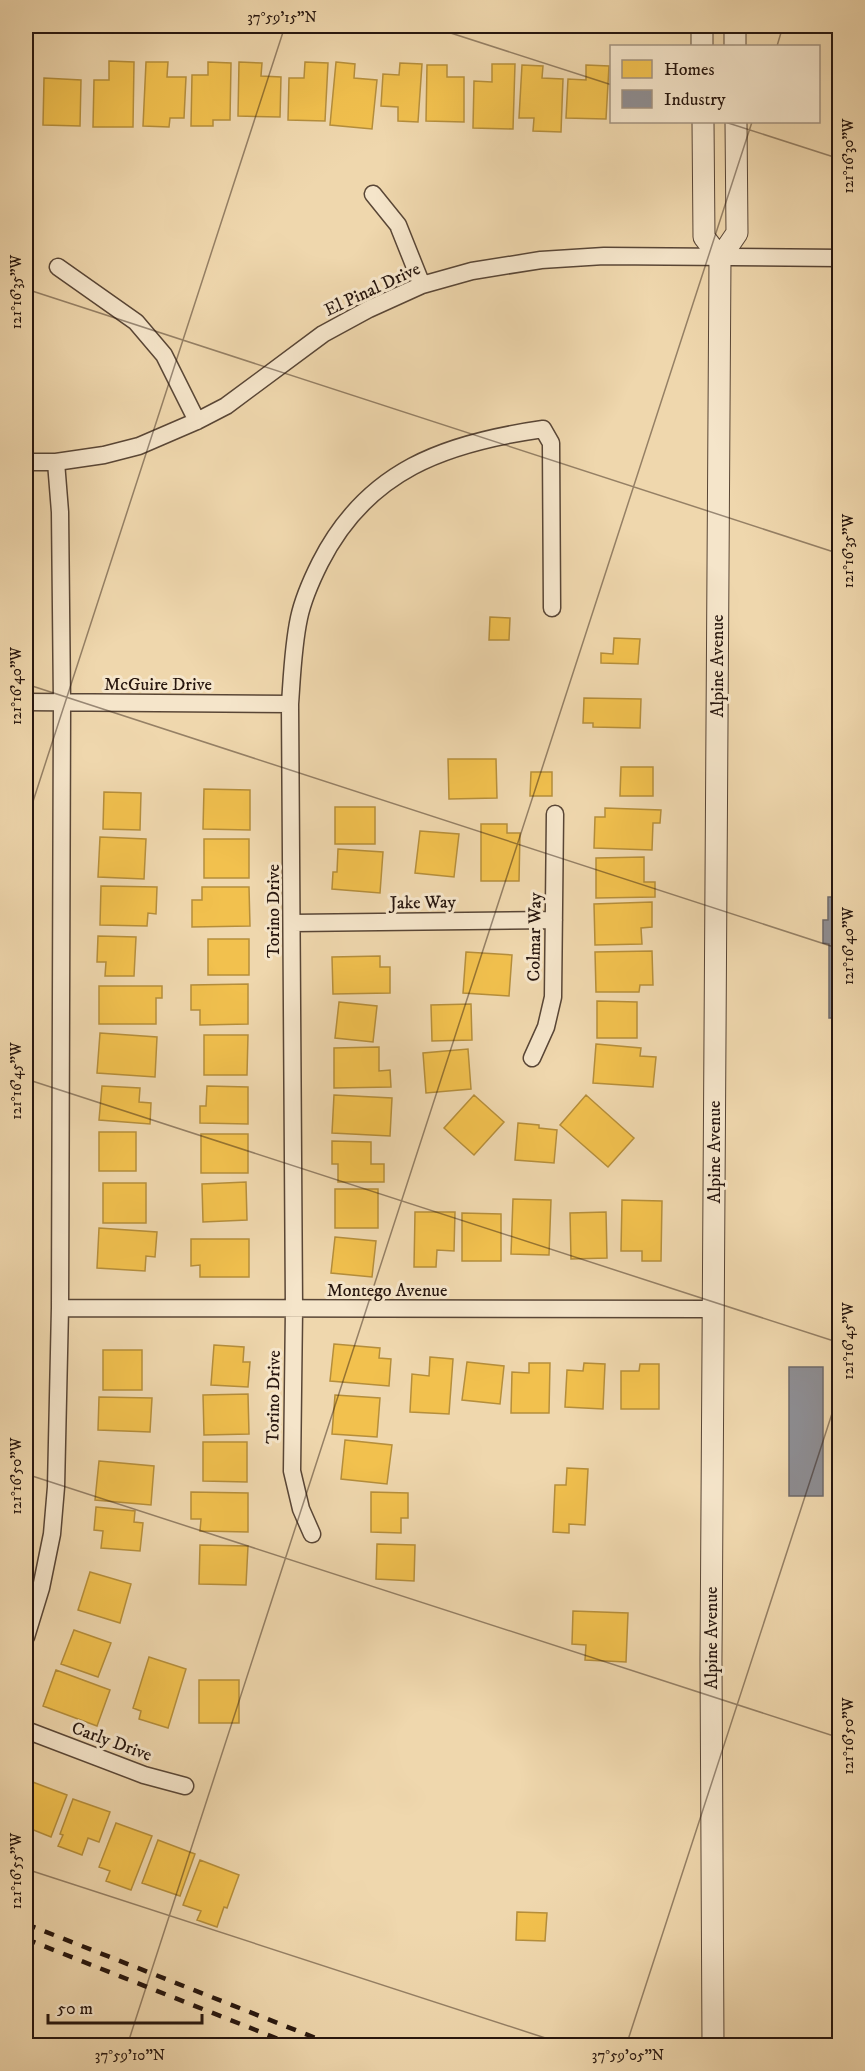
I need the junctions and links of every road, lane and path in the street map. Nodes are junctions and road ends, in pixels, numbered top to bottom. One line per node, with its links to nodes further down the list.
1 (702, 26): 3 (street)
2 (735, 26): 4 (street)
3 (702, 45)
4 (735, 45)
5 (703, 123): 8 (street)
6 (736, 123): 8 (street)
7 (373, 194): 11 (street)
8 (720, 258): 9 (street, El Pinal Drive); 11 (street, El Pinal Drive); 25 (street, Alpine Avenue)
9 (840, 258)
10 (58, 267): 12 (street)
11 (422, 285): 12 (street, El Pinal Drive)
12 (196, 421): 14 (street, El Pinal Drive)
13 (26, 462): 14 (street, El Pinal Drive)
14 (56, 462): 17 (street)
15 (552, 608): 18 (street, Torino Drive)
16 (26, 702): 17 (street, McGuire Drive)
17 (62, 703): 18 (street, McGuire Drive); 23 (street)
18 (290, 704): 21 (street, Torino Drive)
19 (555, 814): 20 (street, Colmar Way)
20 (554, 920): 21 (street, Jake Way); 22 (street, Colmar Way)
21 (292, 923): 24 (street, Torino Drive)
22 (532, 1058)
23 (60, 1308): 24 (street, Montego Avenue); 27 (street)
24 (294, 1309): 25 (street, Montego Avenue); 26 (street, Torino Drive)
25 (713, 1309): 30 (street, Alpine Avenue)
26 (312, 1533)
27 (26, 1637)
28 (26, 1730): 29 (street, Carly Drive)
29 (185, 1786)
30 (713, 2046)

